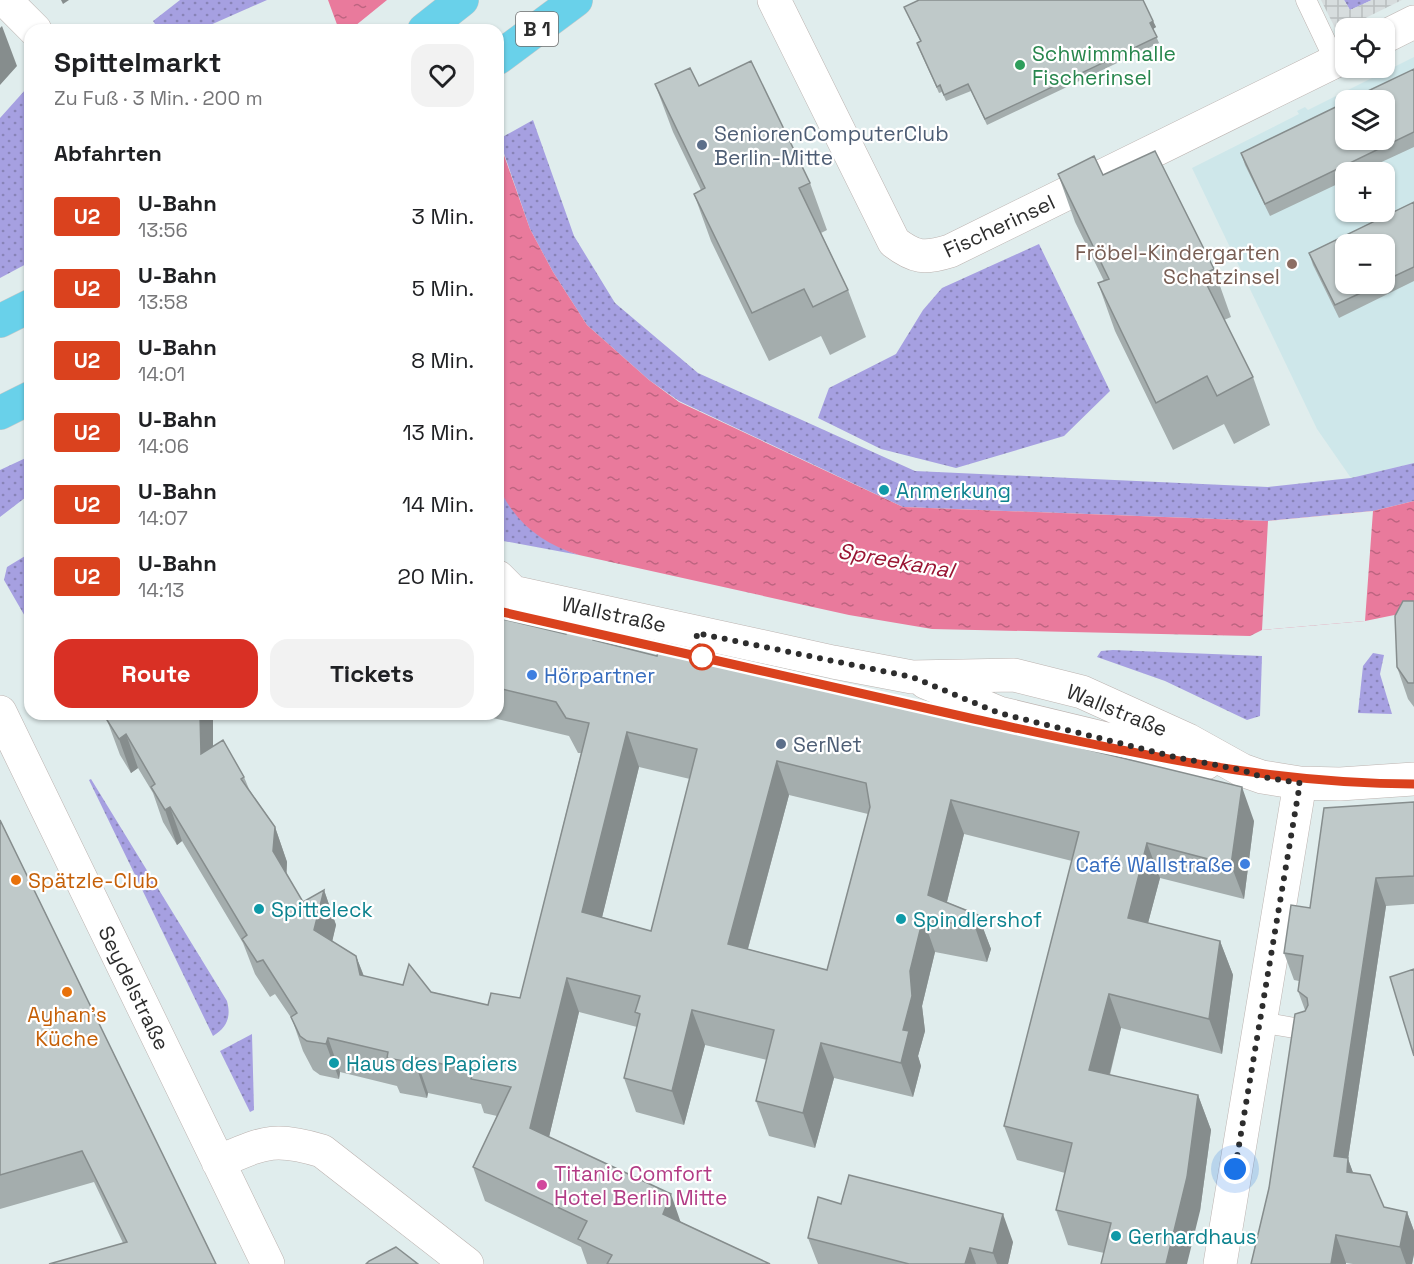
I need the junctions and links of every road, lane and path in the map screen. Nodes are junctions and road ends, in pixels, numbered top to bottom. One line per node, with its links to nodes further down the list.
1 (5, 0): 7 (street)
2 (462, 0): 8 (main road)
3 (576, 0): 11 (main road, B 1)
4 (774, 0): 12 (street, Fischerinsel)
5 (1306, 0): 10 (lane)
6 (1414, 22): 9 (street)
7 (30, 24)
8 (432, 24)
9 (1395, 32)
10 (1335, 49)
11 (504, 54)
12 (1335, 60)
13 (24, 309): 14 (main road)
14 (0, 321)
15 (24, 401): 16 (main road)
16 (0, 413)
17 (504, 583): 20 (street, Wallstraße)
18 (0, 712): 23 (street, Seydelstraße)
19 (1414, 779): 20 (street, Wallstraße)
20 (1300, 783): 21 (street)
21 (1260, 1022): 22 (lane); 26 (street)
22 (1306, 1030)
23 (219, 1162): 24 (street, Seydelstraße); 25 (street)
24 (268, 1264)
25 (467, 1264)
26 (1220, 1264)

